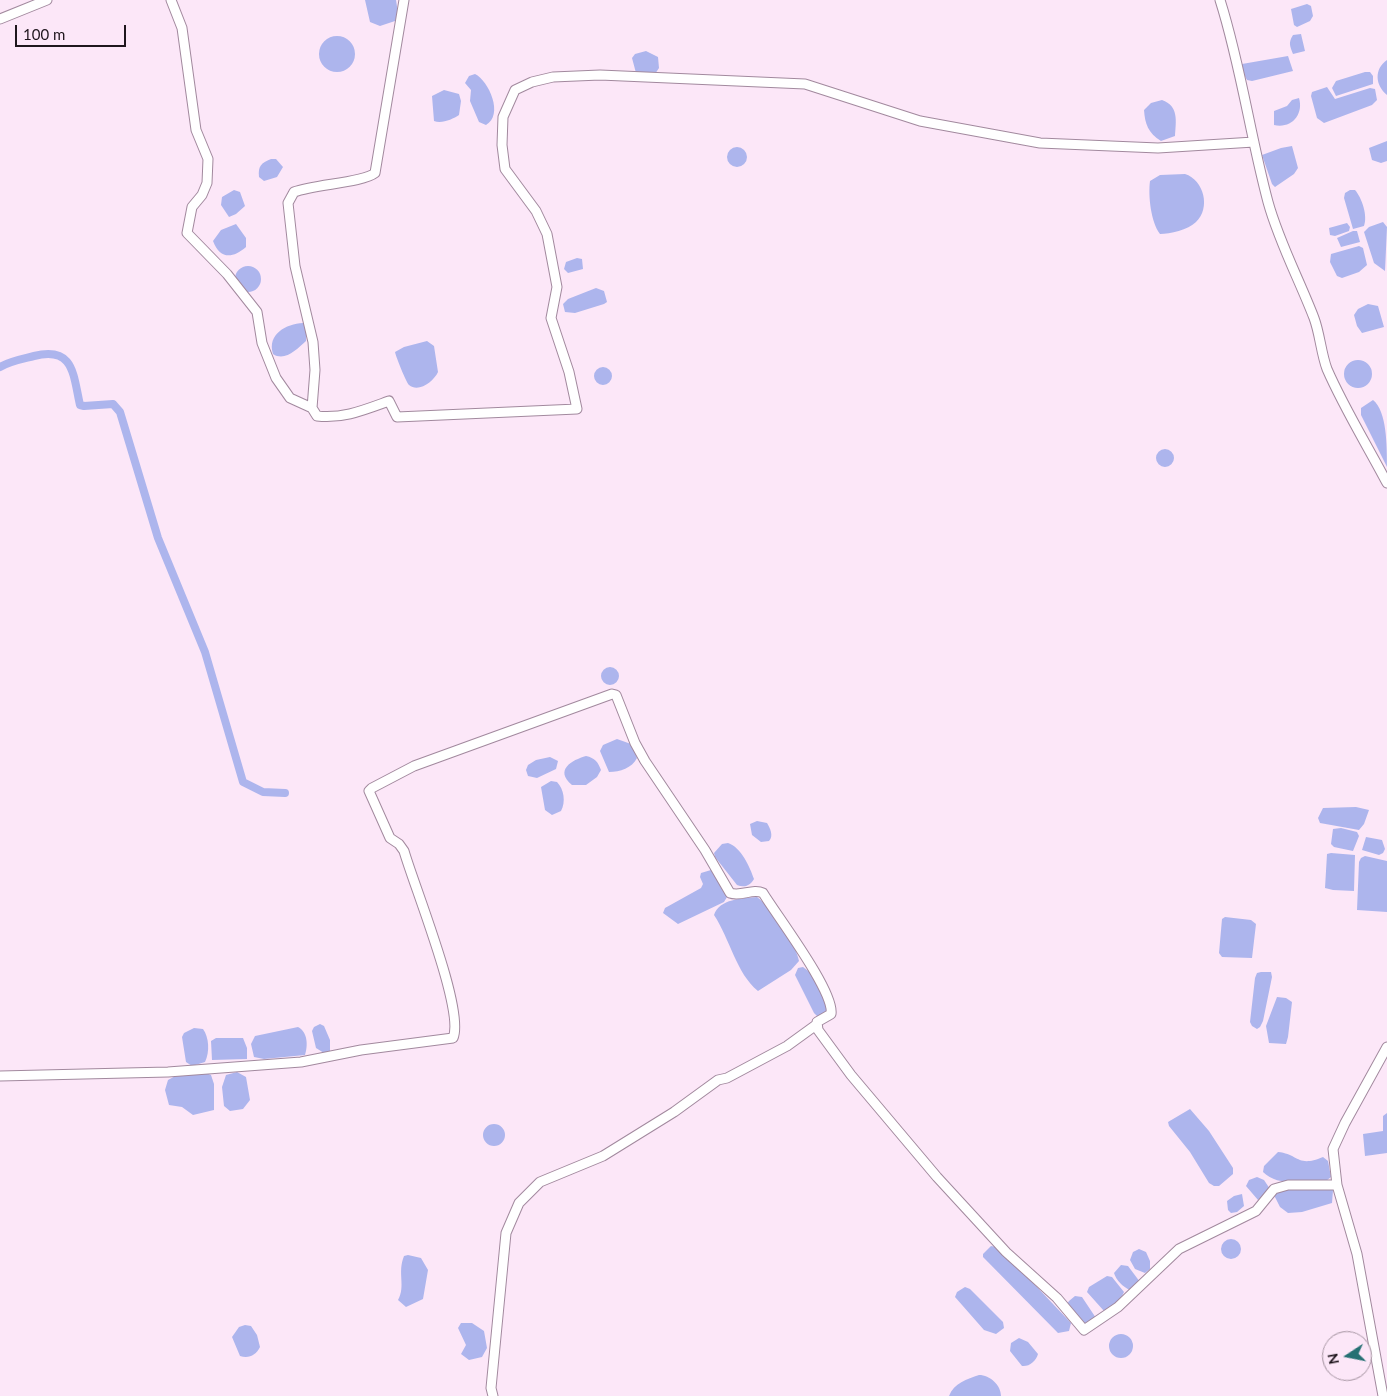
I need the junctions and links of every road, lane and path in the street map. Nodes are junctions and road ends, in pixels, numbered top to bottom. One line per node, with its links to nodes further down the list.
1 (47, 0): 5 (street)
2 (171, 0): 7 (street)
3 (404, 0): 7 (street)
4 (1220, 0): 6 (street)
5 (0, 19)
6 (1254, 142): 7 (street); 8 (street)
7 (312, 408)
8 (1387, 483)
9 (816, 1026): 11 (street); 12 (street); 13 (street)
10 (1387, 1047): 12 (street)
11 (0, 1076)
12 (1337, 1186): 14 (street)
13 (493, 1396)
14 (1383, 1396)

